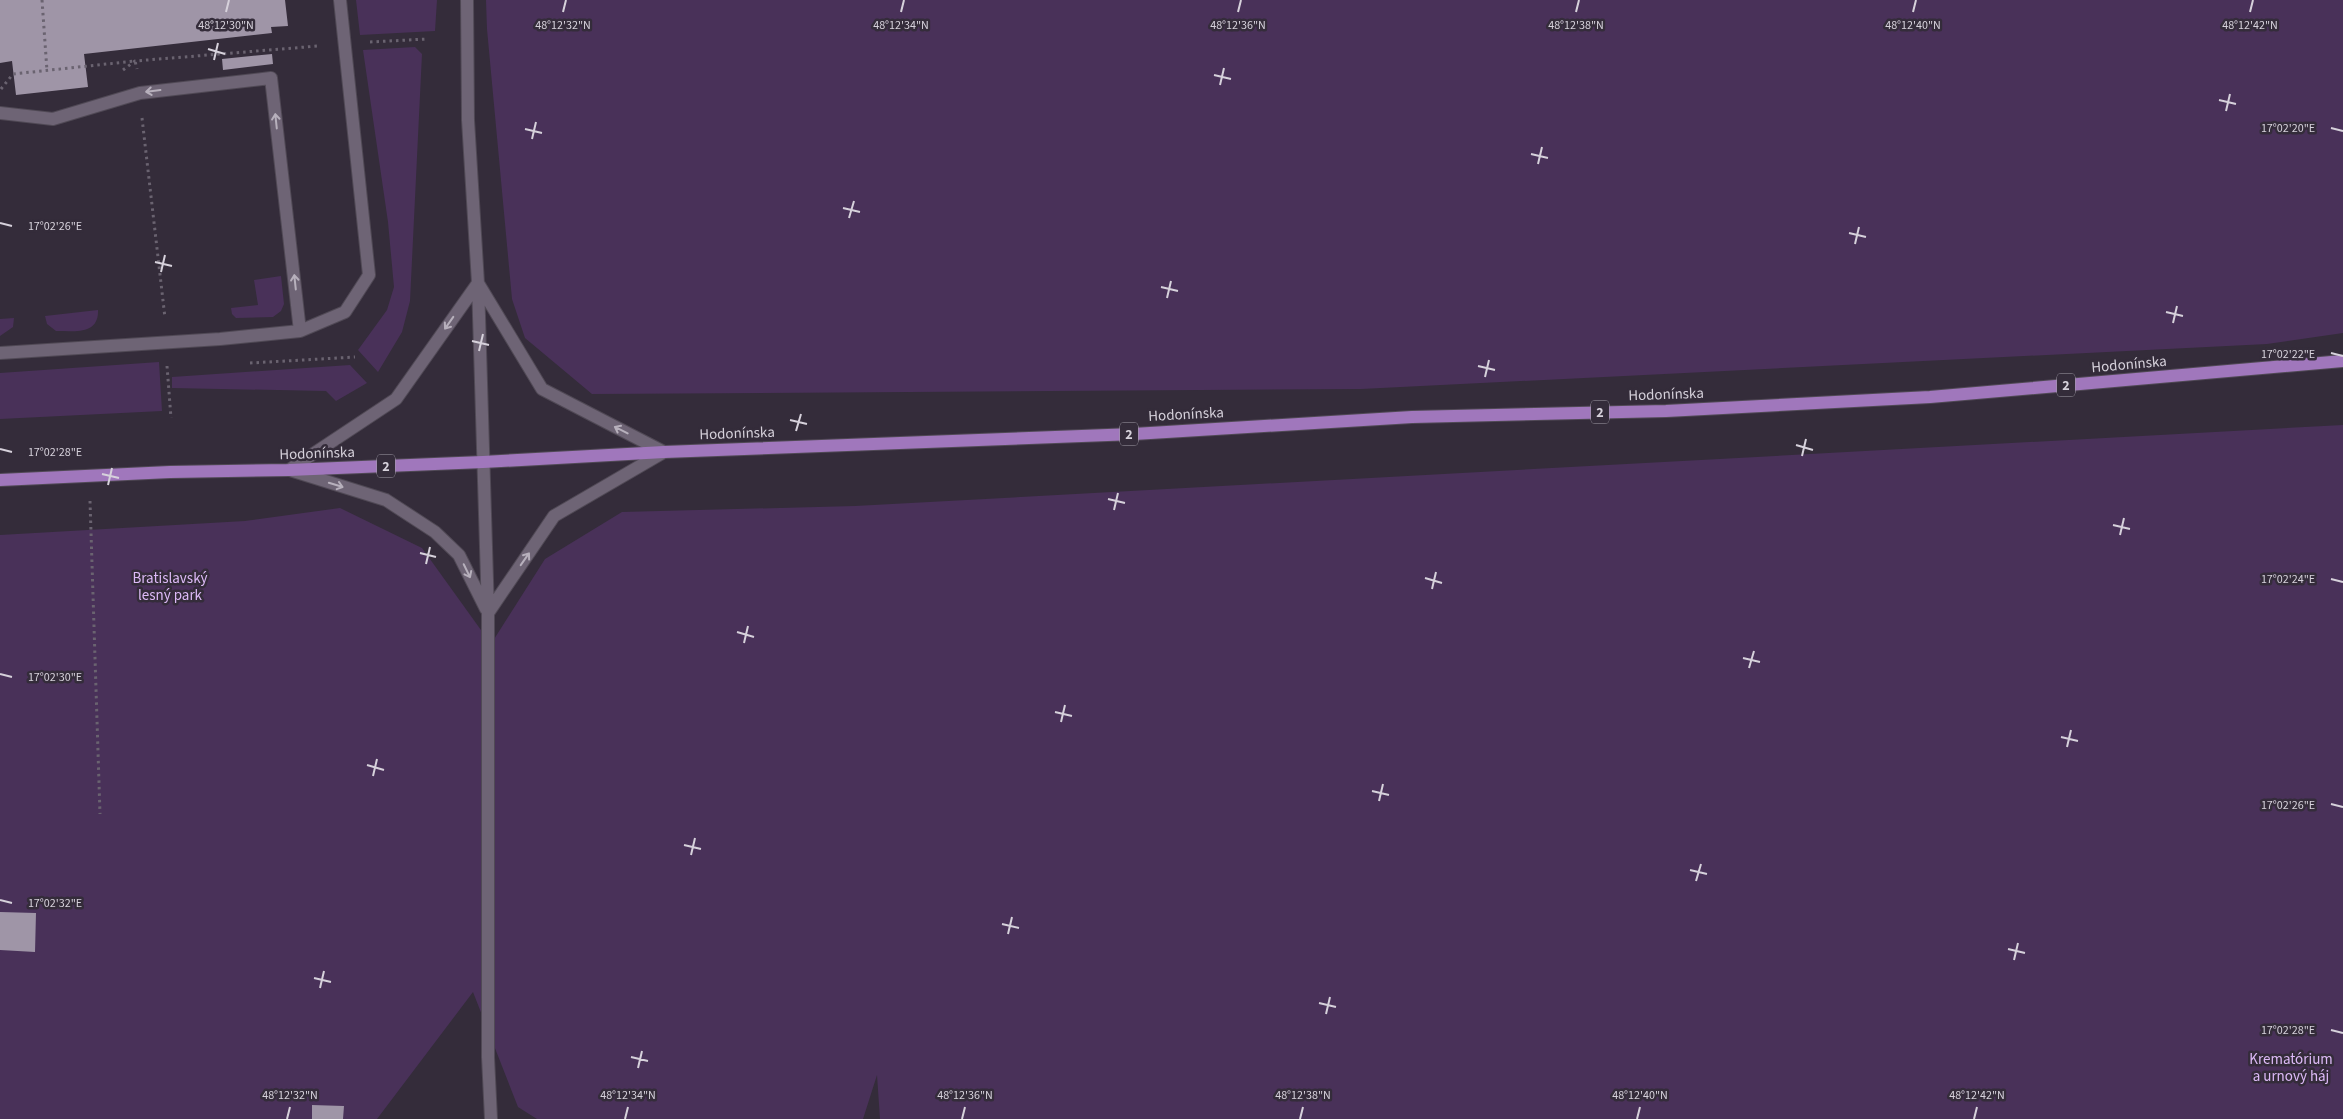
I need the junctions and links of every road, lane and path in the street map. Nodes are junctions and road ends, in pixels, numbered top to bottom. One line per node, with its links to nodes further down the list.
1 (42, 0): 8 (path)
2 (340, 0): 13 (lane)
3 (467, 0): 12 (lane)
4 (427, 39): 5 (path)
5 (362, 43)
6 (318, 46): 7 (path)
7 (136, 60): 8 (path); 10 (path)
8 (47, 71): 9 (path)
9 (0, 90)
10 (140, 93): 11 (lane); 13 (lane, one-way to 10); 14 (path)
11 (0, 113)
12 (478, 284): 22 (lane, one-way to 12); 23 (lane); 24 (lane, one-way to 24)
13 (300, 330): 14 (lane)
14 (168, 343): 15 (lane); 19 (path)
15 (0, 354)
16 (355, 357): 18 (path)
17 (2343, 361): 22 (main road, Hodonínska / 2)
18 (246, 364)
19 (167, 368): 20 (path); 21 (path)
20 (177, 368)
21 (171, 418)
22 (664, 452): 23 (main road, Hodonínska / 2); 27 (lane, one-way to 22)
23 (483, 462): 24 (main road, Hodonínska / 2); 27 (lane)
24 (289, 470): 25 (main road, Hodonínska / 2); 27 (lane, one-way to 27)
25 (89, 476): 26 (main road, Hodonínska / 2); 28 (path)
26 (0, 480)
27 (488, 613): 29 (lane)
28 (100, 814)
29 (492, 1119)

